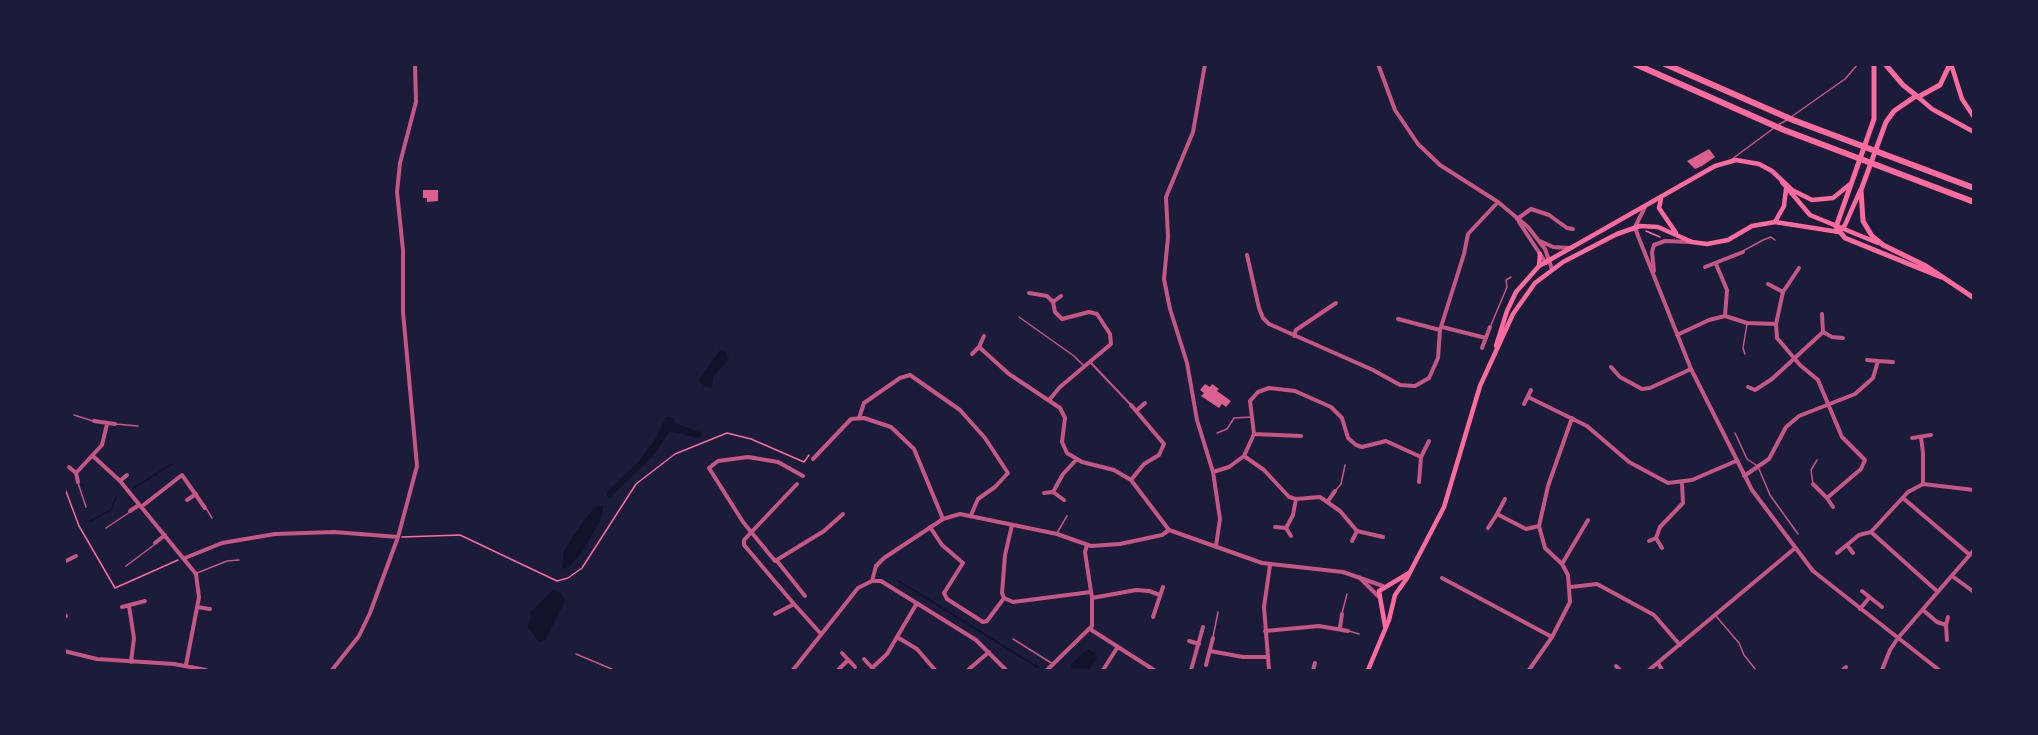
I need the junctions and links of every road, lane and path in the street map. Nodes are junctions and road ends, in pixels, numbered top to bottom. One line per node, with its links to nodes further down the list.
1 (415, 64): 174 (street)
2 (1205, 64): 121 (street)
3 (1378, 64): 20 (street)
4 (1635, 64): 21 (highway)
5 (1665, 64): 16 (highway)
6 (1858, 64): 13 (lane)
7 (1874, 64): 15 (main road)
8 (1885, 64): 10 (main road)
9 (1950, 64): 10 (main road); 11 (main road)
10 (1917, 97): 12 (main road); 18 (main road)
11 (1974, 117)
12 (1974, 132)
13 (1731, 160): 14 (main road); 19 (main road)
14 (1779, 177): 15 (main road); 17 (main road)
15 (1849, 185): 27 (main road)
16 (1974, 188)
17 (1786, 189): 24 (main road); 27 (main road)
18 (1861, 189): 27 (main road); 34 (main road)
19 (1662, 198): 22 (main road); 29 (main road)
20 (1498, 202): 23 (street); 62 (street)
21 (1974, 202)
22 (1645, 207): 25 (street); 35 (main road)
23 (1517, 219): 26 (street); 32 (street); 37 (street)
24 (1774, 222): 27 (main road); 33 (main road)
25 (1635, 227): 29 (main road); 44 (main road); 45 (street)
26 (1573, 229)
27 (1839, 230): 34 (main road); 46 (main road)
28 (1647, 233): 30 (path)
29 (1677, 235): 33 (main road)
30 (1665, 238)
31 (1775, 240): 36 (lane)
32 (1539, 241): 35 (street); 39 (street)
33 (1692, 242): 45 (street)
34 (1882, 244): 46 (main road)
35 (1570, 248): 39 (main road)
36 (1743, 252): 40 (street)
37 (1540, 254): 39 (street); 41 (main road)
38 (1247, 255): 66 (street)
39 (1547, 261): 41 (main road); 44 (street)
40 (1716, 264): 42 (street); 56 (street)
41 (1539, 266): 73 (main road)
42 (1705, 267)
43 (1799, 268): 49 (street)
44 (1552, 269): 73 (main road)
45 (1656, 275): 64 (street)
46 (1941, 276): 52 (main road)
47 (1510, 277): 61 (lane)
48 (1768, 284): 49 (street)
49 (1783, 292): 60 (street)
50 (1029, 293): 53 (street)
51 (1061, 296): 53 (street)
52 (1974, 298)
53 (1053, 302): 78 (street)
54 (1336, 303): 66 (street)
55 (1822, 314): 63 (street)
56 (1725, 316): 59 (street); 64 (street)
57 (1018, 317): 79 (lane)
58 (1398, 319): 62 (street)
59 (1747, 323): 60 (street); 72 (lane)
60 (1776, 324): 74 (street)
61 (1490, 327): 67 (street)
62 (1441, 328): 66 (street); 67 (street)
63 (1823, 332): 68 (street); 74 (street)
64 (1677, 335): 81 (street)
65 (984, 336): 69 (street)
66 (1293, 336)
67 (1486, 338): 70 (street)
68 (1843, 338)
69 (979, 347): 71 (street); 87 (street)
70 (1482, 348)
71 (972, 354)
72 (1745, 354)
73 (1492, 357): 197 (main road)
74 (1794, 358): 84 (street); 91 (street)
75 (1867, 360): 76 (street)
76 (1878, 361): 77 (street); 91 (street)
77 (1893, 362)
78 (1091, 363): 79 (street); 90 (street)
79 (1085, 367): 87 (street)
80 (1611, 367): 81 (street)
81 (1691, 369): 116 (street)
82 (1749, 387): 84 (street)
83 (1531, 390): 86 (street)
84 (1755, 390): 85 (street)
85 (1756, 396)
86 (1528, 397): 89 (street); 96 (street)
87 (1049, 400): 114 (street)
88 (1145, 403): 92 (street)
89 (1524, 404)
90 (1131, 405): 92 (street)
91 (1830, 405): 120 (street); 140 (street)
92 (1136, 411): 126 (street)
93 (74, 415): 97 (lane)
94 (1251, 417): 101 (lane); 103 (street); 112 (street)
95 (859, 418): 113 (street); 154 (street); 157 (street)
96 (1572, 418): 130 (street); 161 (street)
97 (94, 421): 98 (street)
98 (107, 424): 99 (street); 111 (street)
99 (115, 424): 100 (lane)
100 (138, 426)
101 (1217, 433)
102 (1735, 433): 120 (lane)
103 (1254, 434): 105 (street); 110 (street)
104 (1931, 435): 106 (street)
105 (1301, 436)
106 (1921, 437): 107 (street); 133 (street)
107 (1912, 438)
108 (1429, 441): 112 (street)
109 (808, 455): 174 (path)
110 (1244, 456): 121 (street); 142 (street)
111 (94, 457): 122 (street); 127 (street)
112 (1421, 458): 129 (street)
113 (813, 459)
114 (1077, 459): 126 (street); 137 (street)
115 (1817, 460): 132 (lane)
116 (1736, 461): 125 (street); 130 (street)
117 (64, 463): 119 (lane)
118 (1345, 465): 136 (lane)
119 (69, 467): 122 (street)
120 (1757, 467): 125 (street); 171 (lane)
121 (1213, 472): 182 (street)
122 (76, 473): 128 (street)
123 (127, 475): 127 (street)
124 (803, 476): 168 (street)
125 (1744, 476): 184 (street)
126 (1131, 480): 166 (street)
127 (120, 481): 147 (street)
128 (78, 482): 148 (lane)
129 (1419, 482)
130 (1682, 482): 176 (street)
131 (797, 484): 168 (street)
132 (1813, 484): 140 (street)
133 (1923, 484): 135 (street); 141 (street)
134 (64, 486): 190 (path)
135 (1974, 490)
136 (1335, 491): 146 (street)
137 (1053, 492): 138 (street); 145 (street)
138 (1044, 493)
139 (196, 494): 144 (street); 147 (street); 150 (street)
140 (1827, 498): 149 (street)
141 (1903, 498): 169 (street); 188 (street)
142 (1296, 499): 146 (street); 164 (street)
143 (1505, 499): 153 (street)
144 (187, 500)
145 (1064, 500)
146 (1328, 501): 167 (street)
147 (140, 506): 151 (street); 172 (street)
148 (86, 507)
149 (1833, 507)
150 (205, 508): 156 (lane)
151 (130, 511): 163 (lane)
152 (843, 514): 192 (street)
153 (1497, 514): 161 (street); 165 (street)
154 (971, 515): 157 (street); 159 (street)
155 (1067, 516): 170 (lane)
156 (212, 518)
157 (943, 519): 162 (street)
158 (1588, 520): 194 (street)
159 (1012, 524): 170 (street); 214 (street)
160 (1275, 526): 164 (street)
161 (1539, 526): 194 (street)
162 (930, 527): 202 (street); 214 (street)
163 (106, 528)
164 (1286, 528): 173 (street)
165 (1488, 528)
166 (1169, 530): 180 (street); 182 (street)
167 (1357, 531): 175 (street); 177 (street)
168 (750, 532): 192 (street); 220 (street)
169 (1871, 532): 181 (street); 208 (street)
170 (1057, 534): 180 (street)
171 (1798, 534)
172 (165, 535): 179 (street); 190 (street)
173 (1291, 536)
174 (398, 537): 190 (street); 274 (street)
175 (1383, 537)
176 (1656, 538): 178 (street); 183 (street)
177 (1352, 541)
178 (1649, 541)
179 (156, 543): 196 (lane)
180 (1087, 545): 207 (street)
181 (1846, 545): 186 (street); 187 (street)
182 (1216, 546): 195 (street)
183 (1662, 548)
184 (1794, 549): 226 (street); 231 (street)
185 (1974, 550): 188 (street)
186 (1836, 553)
187 (1854, 553)
188 (1970, 555): 200 (street)
189 (76, 556): 193 (street)
190 (185, 558): 198 (street)
191 (239, 560): 198 (lane)
192 (777, 561): 212 (street)
193 (64, 562)
194 (1562, 564): 205 (street)
195 (1270, 565): 199 (street); 239 (street)
196 (126, 566)
197 (1410, 572): 203 (main road); 213 (main road)
198 (196, 574): 224 (street)
199 (1358, 576): 203 (street); 217 (street)
200 (1952, 576): 208 (street); 209 (street)
201 (1443, 578): 244 (street)
202 (872, 580): 219 (street); 241 (street)
203 (1386, 586): 213 (main road); 217 (main road)
204 (1163, 587): 211 (street)
205 (1571, 587): 244 (street); 251 (street)
206 (1862, 591): 216 (street)
207 (1091, 592): 214 (street); 215 (street)
208 (1938, 592): 227 (street)
209 (1974, 592)
210 (1347, 594): 230 (lane)
211 (1160, 595): 215 (street); 232 (street)
212 (805, 596)
213 (1394, 597): 217 (main road); 238 (main road)
214 (1004, 598)
215 (1092, 598): 237 (street)
216 (1870, 598): 223 (street); 226 (street)
217 (1380, 599): 238 (main road)
218 (145, 601): 221 (street)
219 (918, 603): 243 (street); 254 (street)
220 (794, 604): 229 (street); 241 (street)
221 (129, 606): 222 (street); 262 (street)
222 (122, 607)
223 (1882, 607)
224 (197, 608): 225 (street); 265 (street)
225 (210, 609)
226 (1860, 609): 246 (street)
227 (1923, 609): 234 (street); 246 (street)
228 (1218, 612): 245 (lane)
229 (775, 614)
230 (1342, 614): 236 (street)
231 (1715, 615): 251 (street); 292 (lane)
232 (1153, 617)
233 (1948, 617): 234 (street)
234 (1946, 625): 248 (street)
235 (1203, 627): 250 (street)
236 (1340, 628): 239 (street); 240 (street)
237 (1090, 629): 252 (street); 266 (street)
238 (1385, 629): 287 (main road)
239 (1265, 631): 258 (street)
240 (1348, 631): 242 (lane)
241 (821, 634): 276 (street)
242 (1359, 634)
243 (897, 637): 271 (street); 278 (street)
244 (1552, 637): 288 (street)
245 (1213, 638): 253 (street)
246 (1898, 638): 293 (street); 294 (street)
247 (1013, 639): 266 (lane)
248 (1947, 640)
249 (1189, 641): 250 (street)
250 (1199, 644): 284 (street)
251 (1680, 645): 264 (street)
252 (1117, 648): 282 (street); 283 (street)
253 (1210, 651): 258 (street); 267 (street)
254 (989, 652): 279 (street); 280 (street)
255 (65, 653): 261 (street)
256 (842, 653): 260 (street)
257 (576, 654): 275 (lane)
258 (1267, 657): 285 (street)
259 (864, 659): 271 (street)
260 (848, 660): 269 (street); 277 (street)
261 (120, 662): 262 (street); 272 (street)
262 (131, 662): 265 (street)
263 (1315, 663): 286 (street)
264 (1658, 663): 290 (street); 291 (street)
265 (186, 665): 270 (street)
266 (1053, 665): 281 (street)
267 (1206, 665)
268 (1616, 666): 289 (street)
269 (855, 667)
270 (196, 669): 273 (street)
271 (873, 669)
272 (120, 670)
273 (206, 670)
274 (332, 670)
275 (615, 670)
276 (793, 670)
277 (838, 670)
278 (935, 670)
279 (968, 670)
280 (1005, 670)
281 (1047, 670)
282 (1103, 670)
283 (1154, 670)
284 (1191, 670)
285 (1269, 670)
286 (1313, 670)
287 (1368, 670)
288 (1529, 670)
289 (1620, 670)
290 (1649, 670)
291 (1662, 670)
292 (1756, 670)
293 (1882, 670)
294 (1940, 670)

